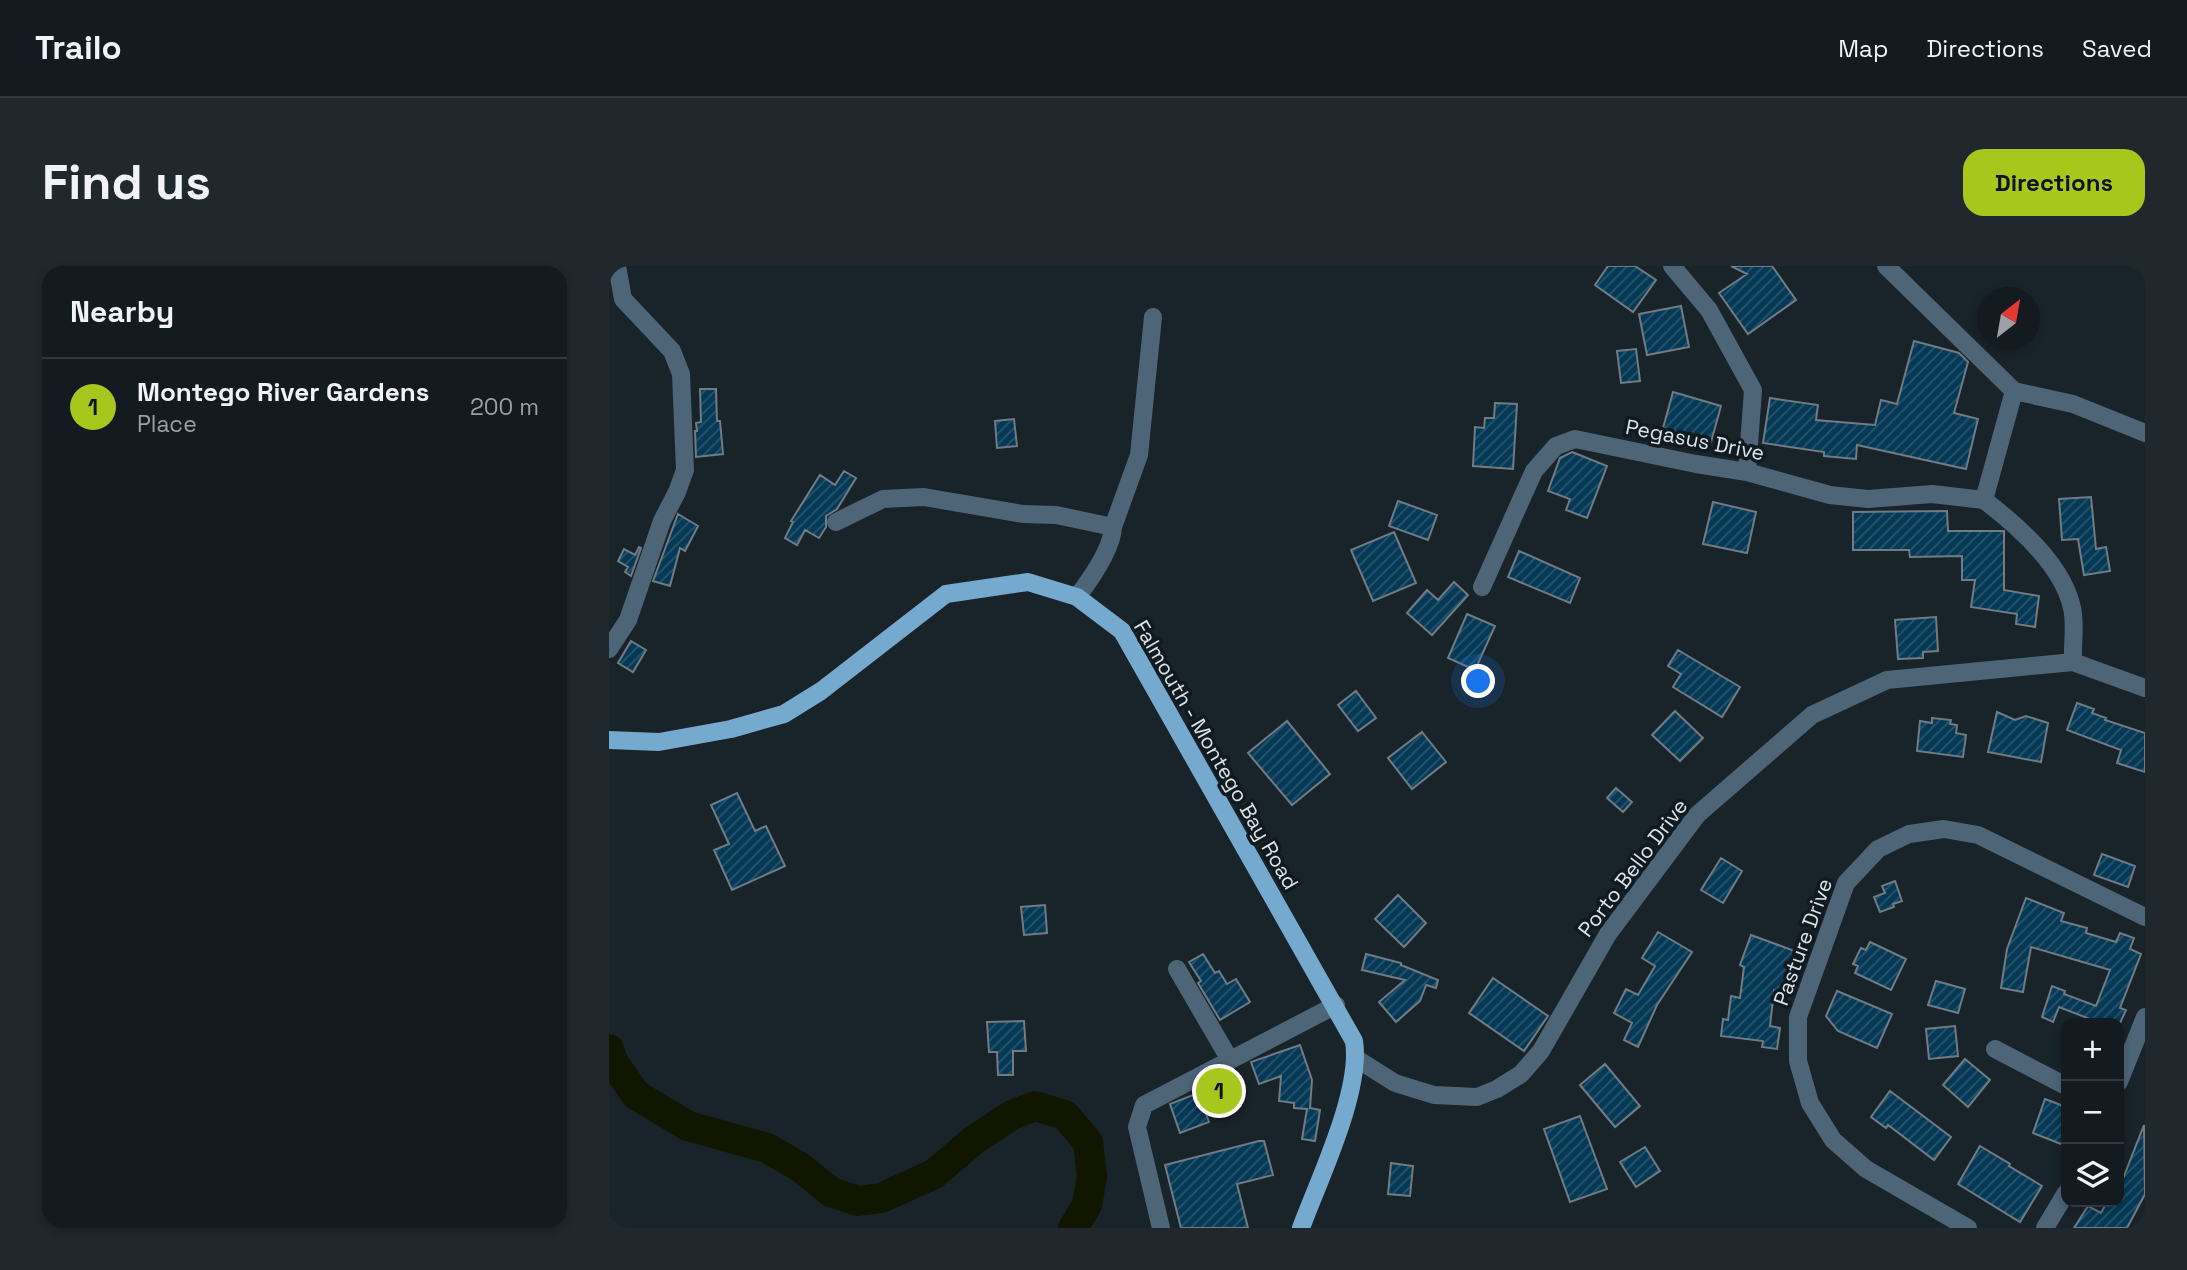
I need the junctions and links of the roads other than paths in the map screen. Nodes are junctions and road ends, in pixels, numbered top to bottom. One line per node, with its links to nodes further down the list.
1 (617, 266): 13 (street)
2 (1672, 266): 7 (street)
3 (1886, 266): 5 (street)
4 (1153, 317): 10 (street)
5 (2014, 391): 6 (street); 8 (street)
6 (2145, 433)
7 (1747, 472): 8 (street, Pegasus Drive); 11 (street, Pegasus Drive)
8 (1984, 500): 14 (street)
9 (836, 522): 10 (street)
10 (1112, 527): 12 (street)
11 (1482, 587)
12 (1077, 597): 16 (main road, Falmouth - Montego Bay Road); 19 (main road, Falmouth - Montego Bay Road)
13 (609, 649)
14 (2073, 662): 15 (street, Porto Bello Drive); 22 (street, Porto Bello Drive)
15 (2145, 688)
16 (609, 740)
17 (2145, 917): 29 (street, Pasture Drive)
18 (1177, 969): 23 (street)
19 (1336, 1005): 22 (main road, Falmouth - Montego Bay Road); 23 (street)
20 (2145, 1017): 24 (street)
21 (1995, 1049): 25 (street)
22 (1357, 1059): 28 (main road, Falmouth - Montego Bay Road)
23 (1230, 1060): 27 (street)
24 (2120, 1081)
25 (2061, 1083)
26 (2061, 1202): 30 (street)
27 (1161, 1228)
28 (1301, 1228)
29 (1968, 1228)
30 (2045, 1228)

